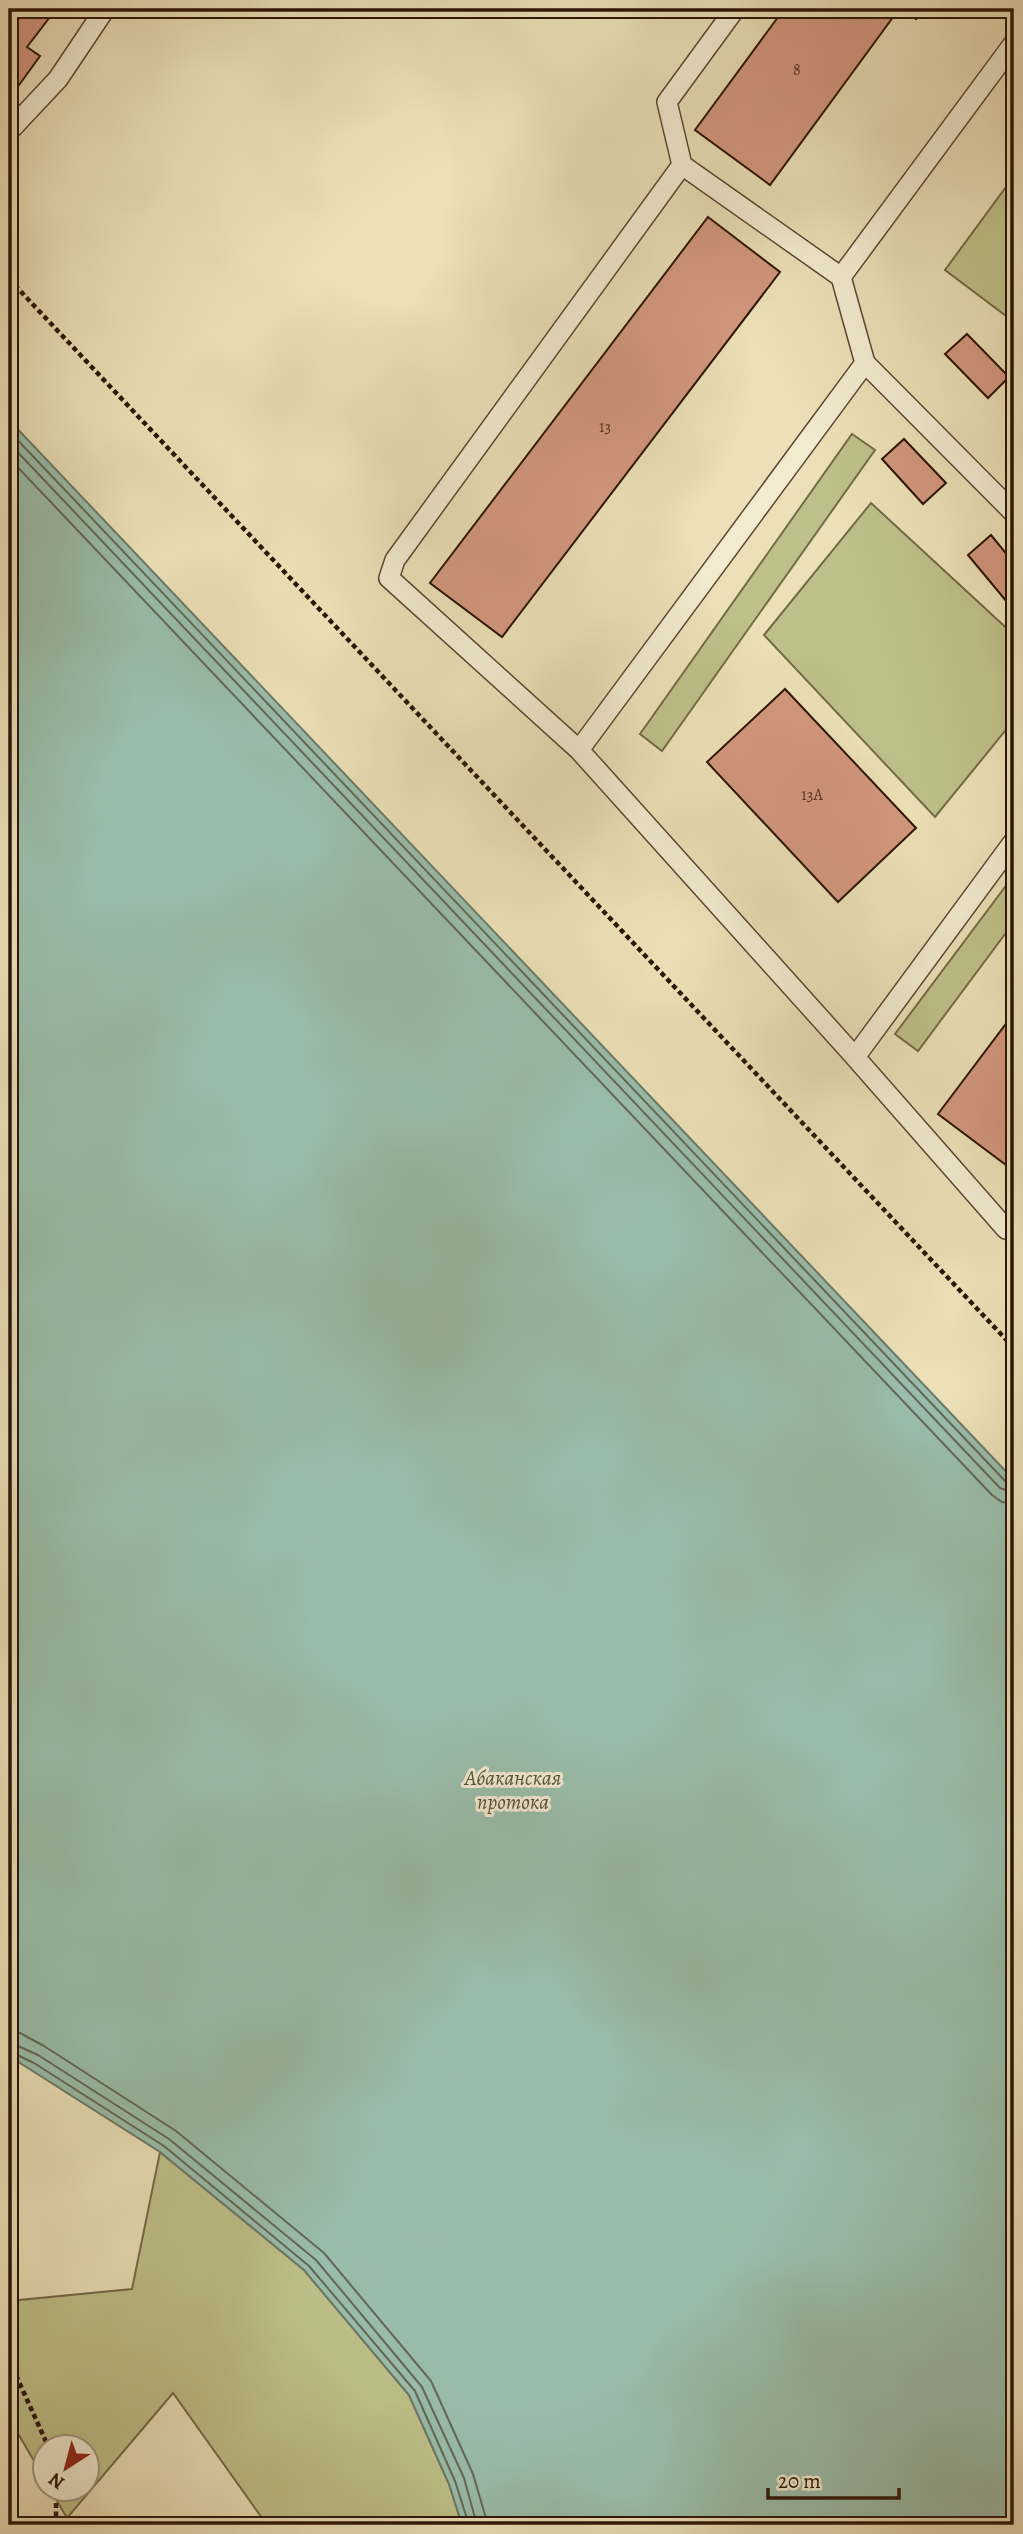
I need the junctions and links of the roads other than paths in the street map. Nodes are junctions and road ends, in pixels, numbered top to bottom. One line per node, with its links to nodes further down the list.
1 (105, 9): 4 (lane)
2 (735, 9): 5 (lane)
3 (1014, 43): 6 (lane)
4 (9, 127)
5 (682, 165): 6 (lane); 9 (lane)
6 (841, 277): 7 (lane)
7 (865, 363): 8 (lane); 9 (lane)
8 (1014, 513)
9 (579, 750): 11 (lane)
10 (1014, 841): 11 (lane)
11 (855, 1057): 12 (lane)
12 (1014, 1218)

